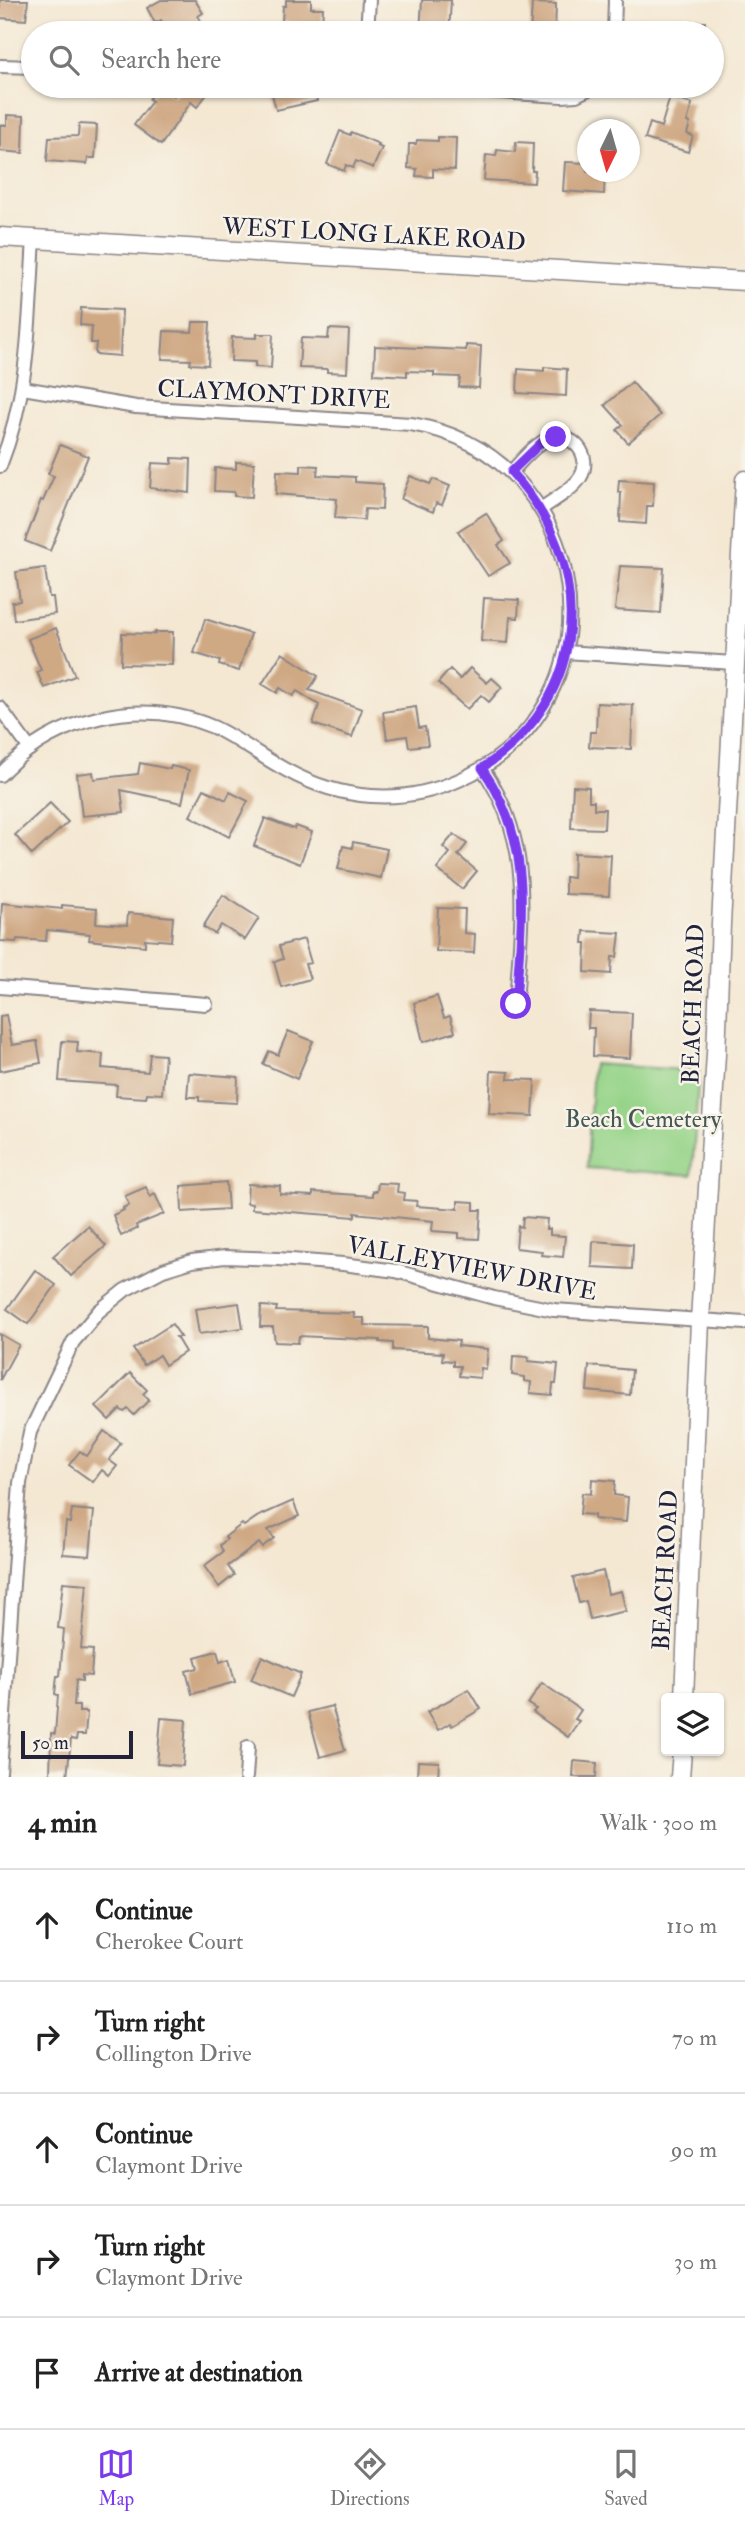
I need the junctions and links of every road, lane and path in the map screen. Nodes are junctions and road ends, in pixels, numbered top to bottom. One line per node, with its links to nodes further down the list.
1 (369, 0): 3 (street)
2 (615, 0): 4 (street)
3 (368, 21)
4 (614, 21)
5 (0, 66): 6 (street)
6 (21, 67)
7 (0, 237): 8 (street, WEST LONG LAKE ROAD)
8 (34, 239): 9 (street, WEST LONG LAKE ROAD); 10 (street)
9 (745, 281)
10 (23, 388): 11 (street); 12 (street, CLAYMONT DRIVE)
11 (0, 466)
12 (511, 472): 14 (street, CLAYMONT DRIVE); 14 (street)
13 (745, 480): 16 (street, BEACH ROAD)
14 (541, 509): 15 (street, CLAYMONT DRIVE)
15 (565, 652): 16 (street); 19 (street, CLAYMONT DRIVE)
16 (734, 663): 24 (street, BEACH ROAD)
17 (0, 708): 18 (street)
18 (30, 749): 19 (street, CLAYMONT DRIVE); 20 (street, CLAYMONT DRIVE)
19 (482, 768): 23 (street)
20 (0, 775)
21 (0, 987): 22 (street)
22 (206, 1004)
23 (516, 1004)
24 (700, 1321): 25 (street, VALLEYVIEW DRIVE); 26 (street, VALLEYVIEW DRIVE); 27 (street, BEACH ROAD)
25 (745, 1323)
26 (3, 1682): 30 (street, VALLEYVIEW DRIVE)
27 (684, 1693)
28 (248, 1747): 31 (street)
29 (682, 1756): 32 (street)
30 (0, 1772)
31 (246, 1777)
32 (680, 1777)

